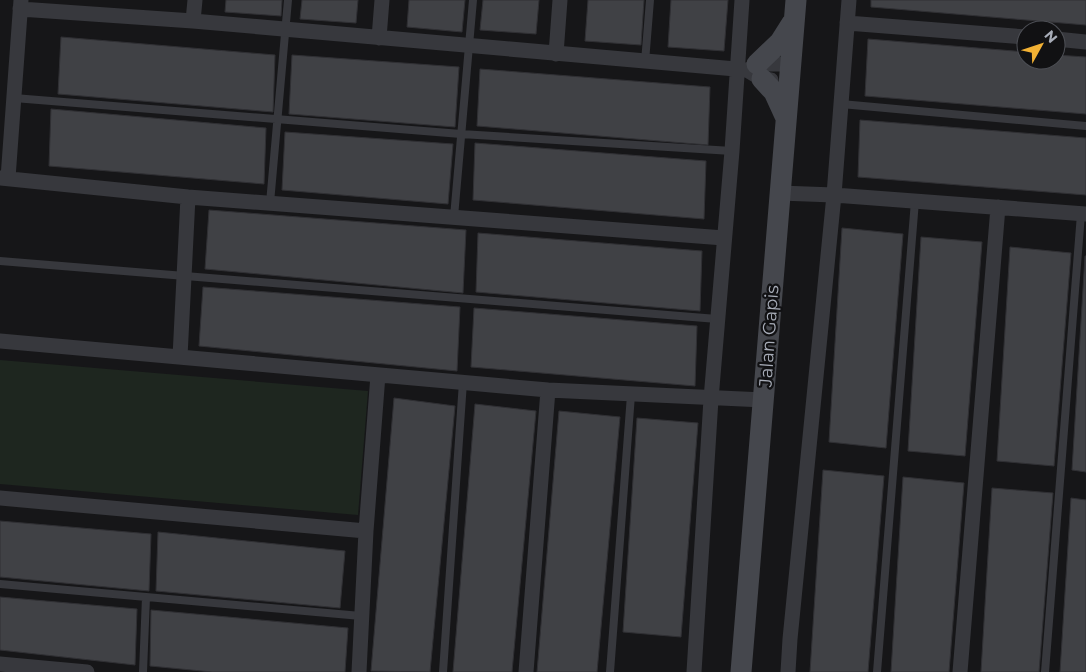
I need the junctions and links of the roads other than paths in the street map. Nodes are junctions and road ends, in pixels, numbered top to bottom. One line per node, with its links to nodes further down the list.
1 (195, 0): 11 (street)
2 (288, 0): 13 (lane)
3 (382, 0): 15 (street)
4 (473, 0): 18 (lane)
5 (560, 0): 19 (street)
6 (650, 0): 20 (lane)
7 (742, 0): 21 (street)
8 (849, 0): 12 (street)
9 (20, 4): 11 (street); 23 (street)
10 (795, 9): 21 (street); 22 (street, Jalan Gapis)
11 (194, 21): 13 (street)
12 (847, 23): 14 (street); 24 (street)
13 (286, 29): 15 (street); 26 (lane)
14 (1016, 36)
15 (379, 38): 18 (street)
16 (1066, 40): 17 (street)
17 (1086, 42)
18 (469, 46): 19 (street); 28 (lane)
19 (556, 54): 20 (street)
20 (645, 62): 21 (street)
21 (751, 71): 22 (street); 25 (street); 29 (street)
22 (789, 73): 25 (street, Jalan Gapis)
23 (14, 98): 26 (lane); 30 (street)
24 (840, 104): 27 (lane); 32 (street)
25 (785, 116): 31 (street, Jalan Gapis)
26 (278, 119): 28 (lane); 35 (lane)
27 (1086, 126)
28 (461, 134): 29 (lane); 38 (lane)
29 (732, 151): 39 (street)
30 (4, 178): 33 (street)
31 (780, 193): 32 (street); 50 (street, Jalan Gapis)
32 (834, 195): 34 (street); 65 (street)
33 (188, 197): 35 (street); 41 (street)
34 (915, 201): 36 (street); 66 (lane)
35 (270, 203): 38 (street)
36 (998, 207): 37 (street); 67 (street)
37 (1084, 214): 68 (lane)
38 (454, 217): 39 (street)
39 (724, 238): 42 (street)
40 (0, 261): 41 (lane)
41 (184, 276): 42 (lane); 44 (street)
42 (717, 319): 49 (street)
43 (0, 342): 44 (street)
44 (180, 357): 45 (street)
45 (378, 375): 46 (street); 52 (street)
46 (463, 382): 47 (street); 61 (lane)
47 (548, 390): 48 (street); 62 (street)
48 (631, 395): 49 (street); 63 (lane)
49 (711, 399): 50 (street); 64 (street)
50 (764, 400): 57 (street, Jalan Gapis)
51 (0, 498): 52 (street)
52 (366, 531): 55 (street)
53 (0, 584): 54 (lane)
54 (146, 597): 55 (lane); 59 (lane)
55 (362, 616): 60 (street)
56 (0, 664): 58 (street)
57 (741, 669)
58 (87, 672)
59 (143, 672)
60 (359, 672)
61 (443, 672)
62 (526, 672)
63 (610, 672)
64 (694, 672)
65 (788, 672)
66 (877, 672)
67 (960, 672)
68 (1045, 672)

